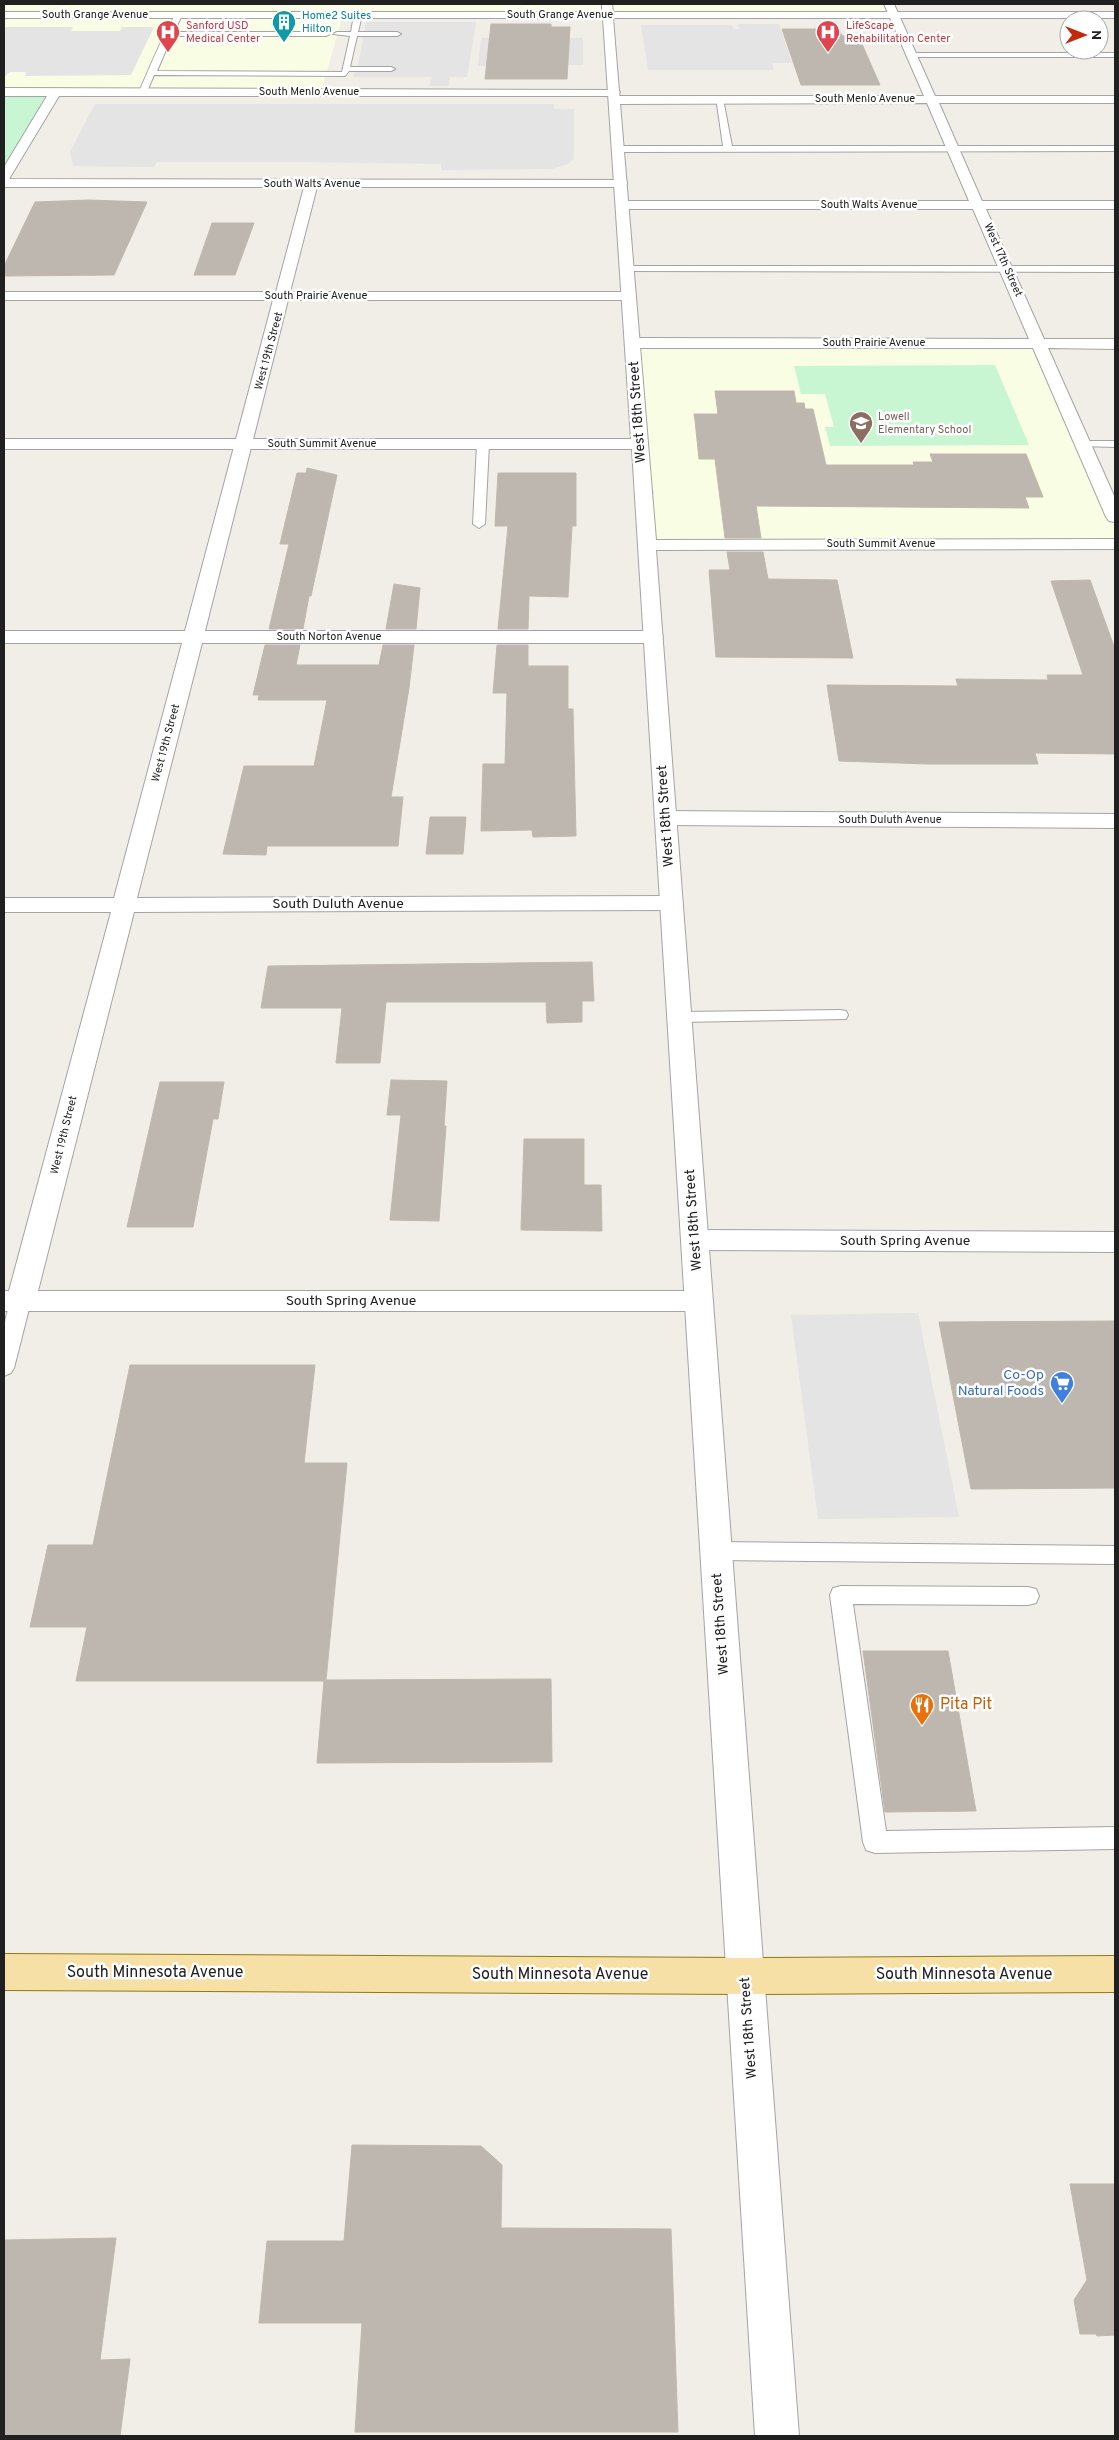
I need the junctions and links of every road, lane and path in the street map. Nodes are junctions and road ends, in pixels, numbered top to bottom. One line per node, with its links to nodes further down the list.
1 (607, 9): 2 (street, South Grange Avenue); 5 (street, South Grange Avenue); 22 (street, West 18th Street)
2 (892, 9): 6 (street, South Grange Avenue); 14 (street, West 17th Street)
3 (4, 15): 4 (street, South Grange Avenue)
4 (178, 15): 5 (street, South Grange Avenue); 7 (lane)
5 (358, 15): 10 (lane)
6 (1115, 15)
7 (169, 34): 8 (lane); 18 (lane)
8 (236, 34): 12 (lane); 13 (lane)
9 (337, 34): 10 (lane)
10 (354, 34): 11 (lane); 16 (lane)
11 (397, 34)
12 (276, 41)
13 (292, 41)
14 (912, 55): 15 (lane); 24 (street, West 17th Street)
15 (1115, 55)
16 (346, 69): 17 (lane); 18 (lane)
17 (391, 69)
18 (151, 73): 21 (lane)
19 (4, 92): 20 (street, South Menlo Avenue)
20 (55, 92): 21 (street, South Menlo Avenue); 30 (street)
21 (142, 92): 22 (street, South Menlo Avenue)
22 (614, 96): 23 (street, South Menlo Avenue); 27 (street, West 18th Street)
23 (719, 99): 24 (street, South Menlo Avenue); 28 (lane)
24 (931, 99): 25 (street, South Menlo Avenue); 29 (street, West 17th Street)
25 (1115, 99)
26 (1115, 148): 29 (lane)
27 (619, 149): 28 (lane); 33 (street, West 18th Street)
28 (728, 149): 29 (lane)
29 (953, 149): 35 (street, West 17th Street)
30 (4, 177)
31 (4, 183): 32 (street, South Walts Avenue)
32 (311, 184): 33 (street, South Walts Avenue); 41 (street, West 19th Street)
33 (621, 184): 34 (street, West 18th Street)
34 (623, 205): 35 (street, South Walts Avenue); 39 (street, West 18th Street)
35 (978, 205): 36 (street, South Walts Avenue); 37 (street, West 17th Street)
36 (1115, 205)
37 (1007, 269): 38 (lane); 39 (lane); 44 (street, West 17th Street)
38 (1115, 269)
39 (627, 270): 42 (street, West 18th Street)
40 (4, 296): 41 (street, South Prairie Avenue)
41 (284, 296): 42 (street, South Prairie Avenue); 47 (street, West 19th Street)
42 (629, 296): 43 (street, West 18th Street)
43 (633, 343): 44 (street, South Prairie Avenue); 49 (street, West 18th Street)
44 (1040, 344): 45 (street, South Prairie Avenue); 50 (street, West 17th Street)
45 (1115, 344)
46 (4, 444): 47 (street, South Summit Avenue)
47 (245, 444): 48 (street, South Summit Avenue); 57 (street, West 19th Street)
48 (482, 444): 49 (street, South Summit Avenue); 53 (lane)
49 (640, 444): 55 (street, West 18th Street)
50 (1083, 444): 51 (lane); 52 (street, West 17th Street)
51 (1115, 444)
52 (1115, 518)
53 (479, 524)
54 (1115, 544): 55 (street, South Summit Avenue)
55 (647, 545): 58 (street, West 18th Street)
56 (4, 637): 57 (street, South Norton Avenue)
57 (193, 637): 58 (street, South Norton Avenue); 63 (street, West 19th Street)
58 (653, 637): 59 (street, West 18th Street)
59 (666, 818): 60 (street, South Duluth Avenue); 61 (street, West 18th Street)
60 (1115, 821)
61 (672, 903): 63 (street, South Duluth Avenue); 65 (street, West 18th Street)
62 (4, 905): 63 (street, South Duluth Avenue)
63 (123, 905): 68 (street, West 19th Street)
64 (840, 1015): 65 (lane)
65 (679, 1017): 66 (street, West 18th Street)
66 (695, 1240): 67 (street, South Spring Avenue); 69 (street, West 18th Street)
67 (1115, 1242)
68 (12, 1301): 69 (street, South Spring Avenue); 70 (lane)
69 (699, 1301): 71 (street, West 18th Street)
70 (4, 1368)
71 (716, 1550): 72 (lane); 77 (street, West 18th Street)
72 (1115, 1555)
73 (1028, 1596): 74 (lane)
74 (1115, 1838)
75 (4, 1972): 77 (main road, South Minnesota Avenue)
76 (1115, 1974): 77 (main road, South Minnesota Avenue)
77 (745, 1976): 78 (street, West 18th Street)
78 (777, 2436)

